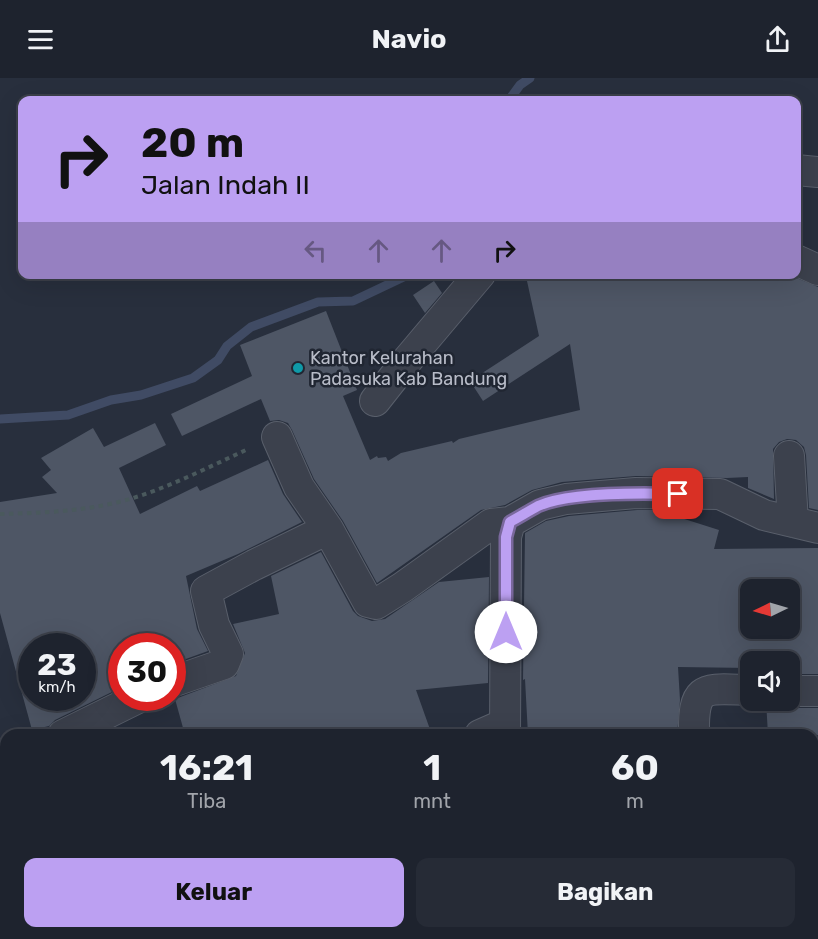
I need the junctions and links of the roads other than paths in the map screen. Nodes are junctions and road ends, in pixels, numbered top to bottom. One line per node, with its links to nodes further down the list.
1 (801, 170): 2 (street)
2 (818, 172)
3 (801, 262): 4 (street)
4 (818, 270)
5 (476, 279): 6 (street)
6 (375, 401)
7 (277, 437): 11 (street)
8 (789, 456): 10 (street)
9 (510, 522): 10 (street); 11 (street); 18 (street)
10 (805, 525)
11 (328, 529): 12 (street)
12 (186, 677)
13 (740, 690): 19 (street)
14 (800, 691): 15 (street)
15 (818, 691)
16 (112, 711): 17 (street)
17 (75, 729)
18 (496, 729)
19 (694, 729)

